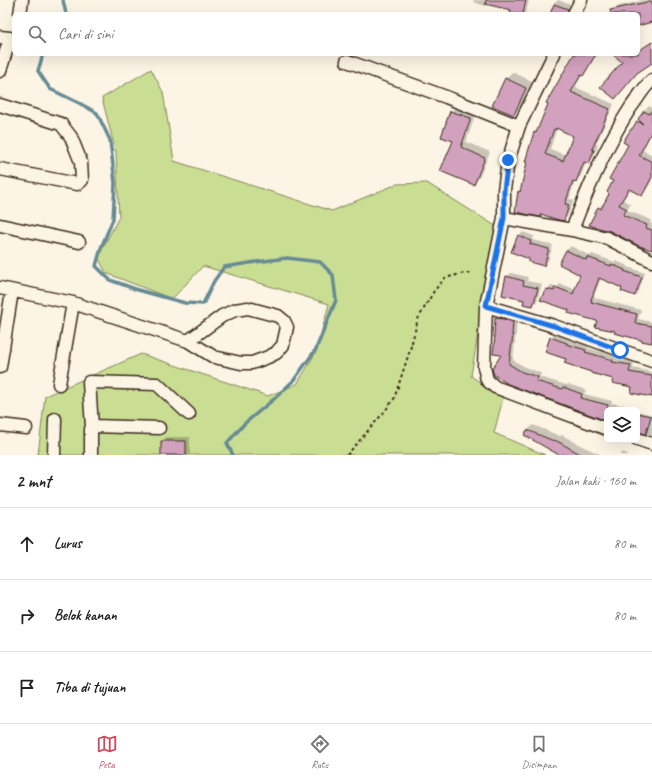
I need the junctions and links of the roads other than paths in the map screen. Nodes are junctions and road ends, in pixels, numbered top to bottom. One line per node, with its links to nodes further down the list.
1 (22, 0): 3 (street)
2 (581, 0): 4 (street)
3 (20, 12)
4 (575, 12)
5 (8, 35): 8 (street)
6 (553, 56): 11 (street)
7 (347, 61): 11 (street)
8 (0, 71)
9 (652, 80): 15 (street)
10 (0, 105): 12 (street)
11 (519, 126): 13 (street)
12 (0, 169)
13 (504, 218): 15 (street); 21 (street)
14 (0, 225): 16 (street)
15 (572, 230): 17 (street)
16 (79, 242)
17 (652, 261)
18 (0, 288): 19 (street)
19 (12, 291): 20 (street); 24 (street)
20 (73, 303): 22 (street); 25 (street)
21 (486, 306): 23 (street); 32 (street)
22 (188, 341): 22 (street)
23 (652, 361)
24 (0, 367)
25 (59, 384)
26 (189, 414): 29 (street)
27 (55, 419): 35 (street)
28 (0, 425): 30 (street)
29 (92, 427): 31 (street); 36 (street)
30 (26, 428)
31 (159, 428)
32 (604, 428)
33 (640, 440): 34 (street)
34 (652, 444)
35 (54, 455)
36 (91, 455)

